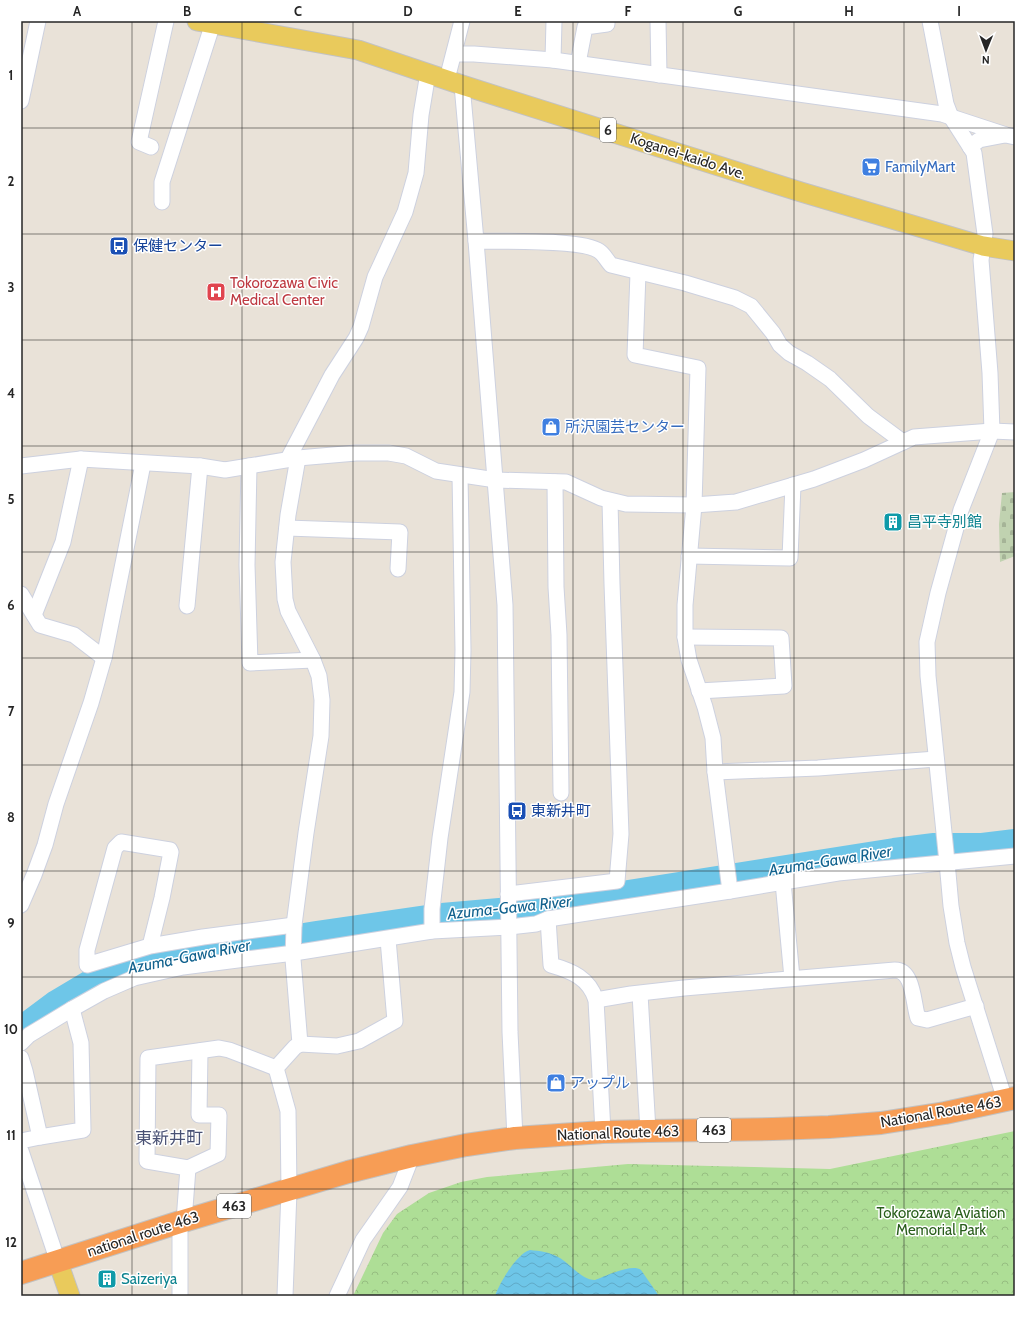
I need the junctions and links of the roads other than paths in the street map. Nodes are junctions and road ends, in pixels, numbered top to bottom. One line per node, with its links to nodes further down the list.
1 (38, 21): 15 (street)
2 (166, 21): 18 (street)
3 (462, 21): 9 (street)
4 (554, 21): 10 (street)
5 (607, 21): 11 (street)
6 (658, 21): 13 (street)
7 (930, 21): 16 (street)
8 (217, 23): 12 (main road, Koganei-kaido Ave. / 6); 20 (street)
9 (454, 54): 10 (street); 14 (street)
10 (553, 60): 11 (street)
11 (578, 63): 13 (street)
12 (428, 73): 14 (main road, Koganei-kaido Ave. / 6); 29 (street)
13 (659, 75): 16 (street)
14 (455, 82): 21 (street); 22 (main road, Koganei-kaido Ave. / 6)
15 (21, 101)
16 (951, 117): 17 (street); 19 (street)
17 (1010, 136): 19 (street)
18 (151, 147)
19 (970, 147): 22 (street)
20 (162, 202)
21 (476, 241): 24 (street); 35 (street)
22 (983, 246): 23 (main road, Koganei-kaido Ave. / 6); 25 (street)
23 (1015, 251)
24 (638, 273): 27 (street); 39 (street)
25 (992, 431): 26 (street); 27 (street); 50 (street)
26 (1015, 432)
27 (903, 442): 37 (street)
28 (81, 459): 30 (street); 31 (street); 45 (street)
29 (293, 459): 33 (street); 34 (street); 40 (street)
30 (144, 464): 32 (street); 47 (street)
31 (21, 466)
32 (200, 466): 33 (street); 44 (street)
33 (249, 466): 48 (street)
34 (460, 475): 35 (street); 62 (street)
35 (496, 480): 36 (street); 57 (street)
36 (555, 482): 38 (street); 52 (street)
37 (793, 485): 39 (street); 41 (street)
38 (610, 501): 39 (street); 57 (street)
39 (694, 505): 41 (street)
40 (286, 528): 42 (street); 48 (street)
41 (689, 556): 46 (street)
42 (398, 570)
43 (21, 594): 45 (street)
44 (187, 606)
45 (34, 615): 47 (street)
46 (685, 637): 49 (street); 49 (street)
47 (104, 658): 58 (street)
48 (313, 660): 61 (street)
49 (699, 691): 51 (street)
50 (936, 759): 51 (street); 54 (street)
51 (715, 772): 56 (street)
52 (561, 793)
53 (1015, 856): 54 (street)
54 (947, 857): 55 (street); 69 (street)
55 (783, 882): 56 (street); 66 (street)
56 (730, 889): 59 (street)
57 (508, 897): 60 (street)
58 (21, 905)
59 (548, 919): 60 (street); 68 (street)
60 (509, 922): 62 (street); 80 (street)
61 (294, 928): 64 (street); 65 (street)
62 (432, 928): 63 (street)
63 (388, 939): 65 (street); 72 (street)
64 (150, 946): 64 (street)
65 (294, 949): 70 (street); 72 (street)
66 (792, 978): 67 (street); 69 (street)
67 (640, 994): 68 (street); 77 (street)
68 (596, 1000): 78 (street)
69 (976, 1006): 76 (street)
70 (72, 1009): 71 (street); 79 (street)
71 (21, 1043)
72 (300, 1044): 75 (street)
73 (200, 1051): 75 (street); 84 (street); 84 (street)
74 (21, 1058): 79 (street)
75 (276, 1068): 85 (street)
76 (1010, 1099): 77 (highway, National Route 463 / 463)
77 (648, 1131): 78 (highway, National Route 463 / 463)
78 (603, 1132): 80 (highway, National Route 463 / 463)
79 (40, 1138): 81 (street)
80 (515, 1138): 83 (highway, National Route 463 / 463)
81 (21, 1141)
82 (21, 1151): 87 (street)
83 (412, 1156): 85 (highway, national route 463 / 463); 92 (street)
84 (188, 1168): 86 (street)
85 (289, 1190): 86 (highway, national route 463 / 463); 91 (street)
86 (182, 1221): 87 (highway, national route 463 / 463); 90 (street)
87 (58, 1262): 88 (highway, 463); 89 (main road)
88 (21, 1273)
89 (70, 1296)
90 (180, 1296)
91 (285, 1296)
92 (337, 1296)

